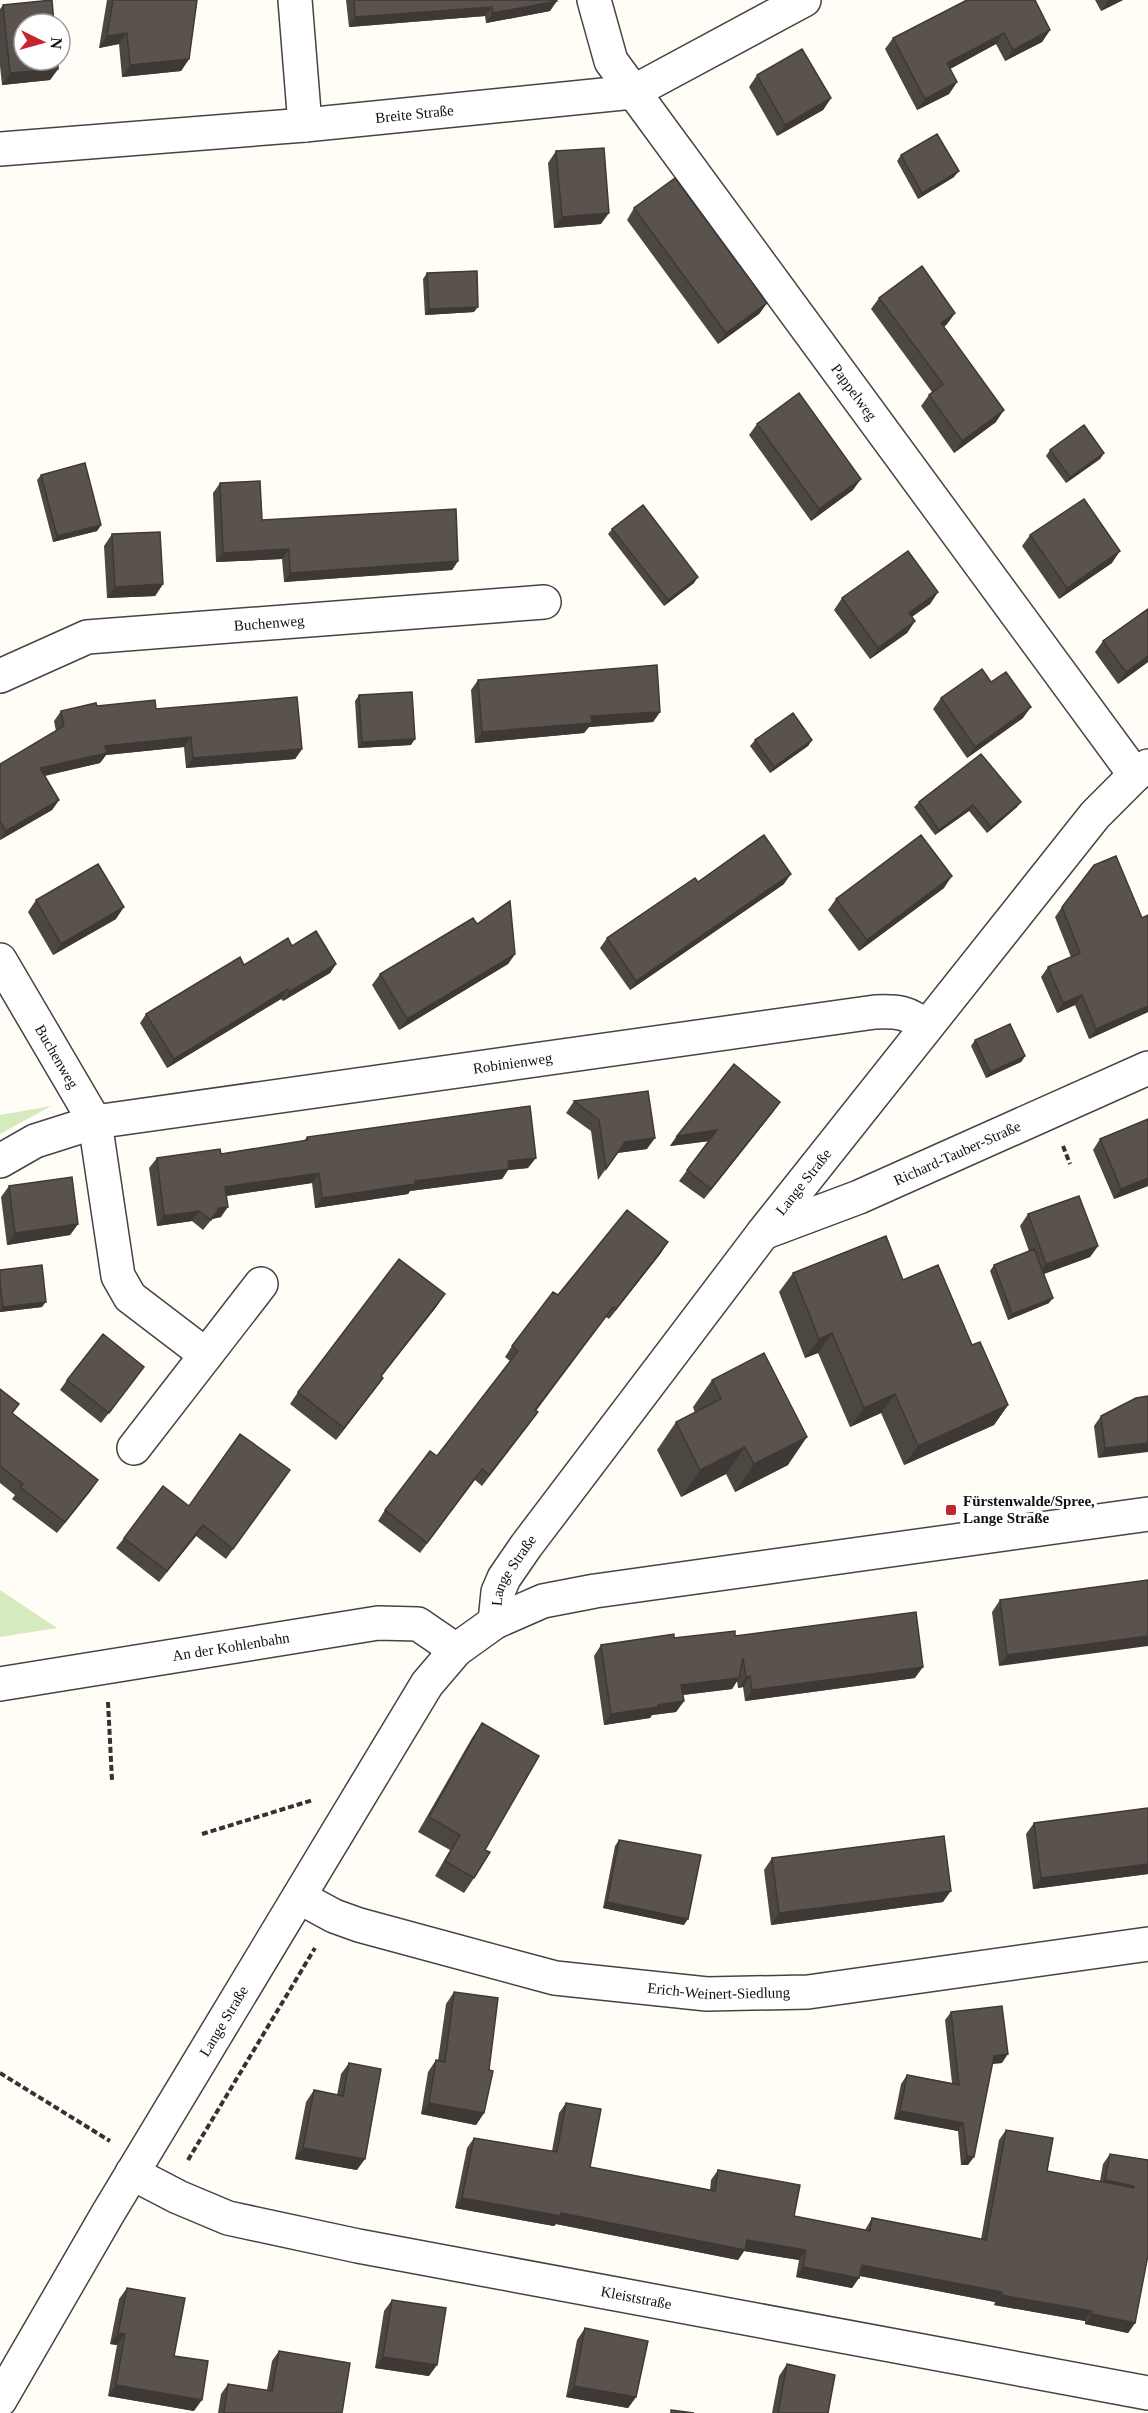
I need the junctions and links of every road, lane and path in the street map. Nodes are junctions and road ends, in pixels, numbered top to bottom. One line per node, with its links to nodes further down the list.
1 (294, 0): 5 (street)
2 (594, 0): 4 (street, Pappelweg)
3 (804, 0): 4 (street, Breite Straße)
4 (633, 92): 5 (street, Breite Straße); 9 (street, Pappelweg)
5 (305, 124): 6 (street, Breite Straße)
6 (0, 149)
7 (544, 602): 8 (street, Buchenweg)
8 (0, 676)
9 (1142, 770): 11 (street, Lange Straße)
10 (0, 960): 13 (street, Buchenweg)
11 (926, 1027): 13 (street, Robinienweg); 15 (street, Lange Straße)
12 (1148, 1068): 15 (street, Richard-Tauber-Straße)
13 (95, 1122): 14 (street, Robinienweg); 17 (street)
14 (0, 1161)
15 (763, 1233): 20 (street, Lange Straße)
16 (261, 1284): 17 (street)
17 (206, 1355): 18 (street)
18 (134, 1448)
19 (1148, 1514): 20 (street)
20 (495, 1622): 21 (street)
21 (456, 1650): 22 (street, An der Kohlenbahn); 27 (street, Lange Straße)
22 (106, 1667): 23 (street, An der Kohlenbahn); 24 (path)
23 (0, 1684)
24 (112, 1780)
25 (323, 1797): 26 (path)
26 (202, 1834)
27 (298, 1897): 28 (street, Erich-Weinert-Siedlung); 32 (street, Lange Straße)
28 (334, 1916): 29 (street, Erich-Weinert-Siedlung); 33 (path)
29 (1148, 1944)
30 (0, 2073): 31 (path)
31 (111, 2142)
32 (132, 2173): 33 (street, Kleiststraße); 35 (street, Lange Straße)
33 (169, 2192): 34 (street, Kleiststraße)
34 (1148, 2393)
35 (0, 2400)

